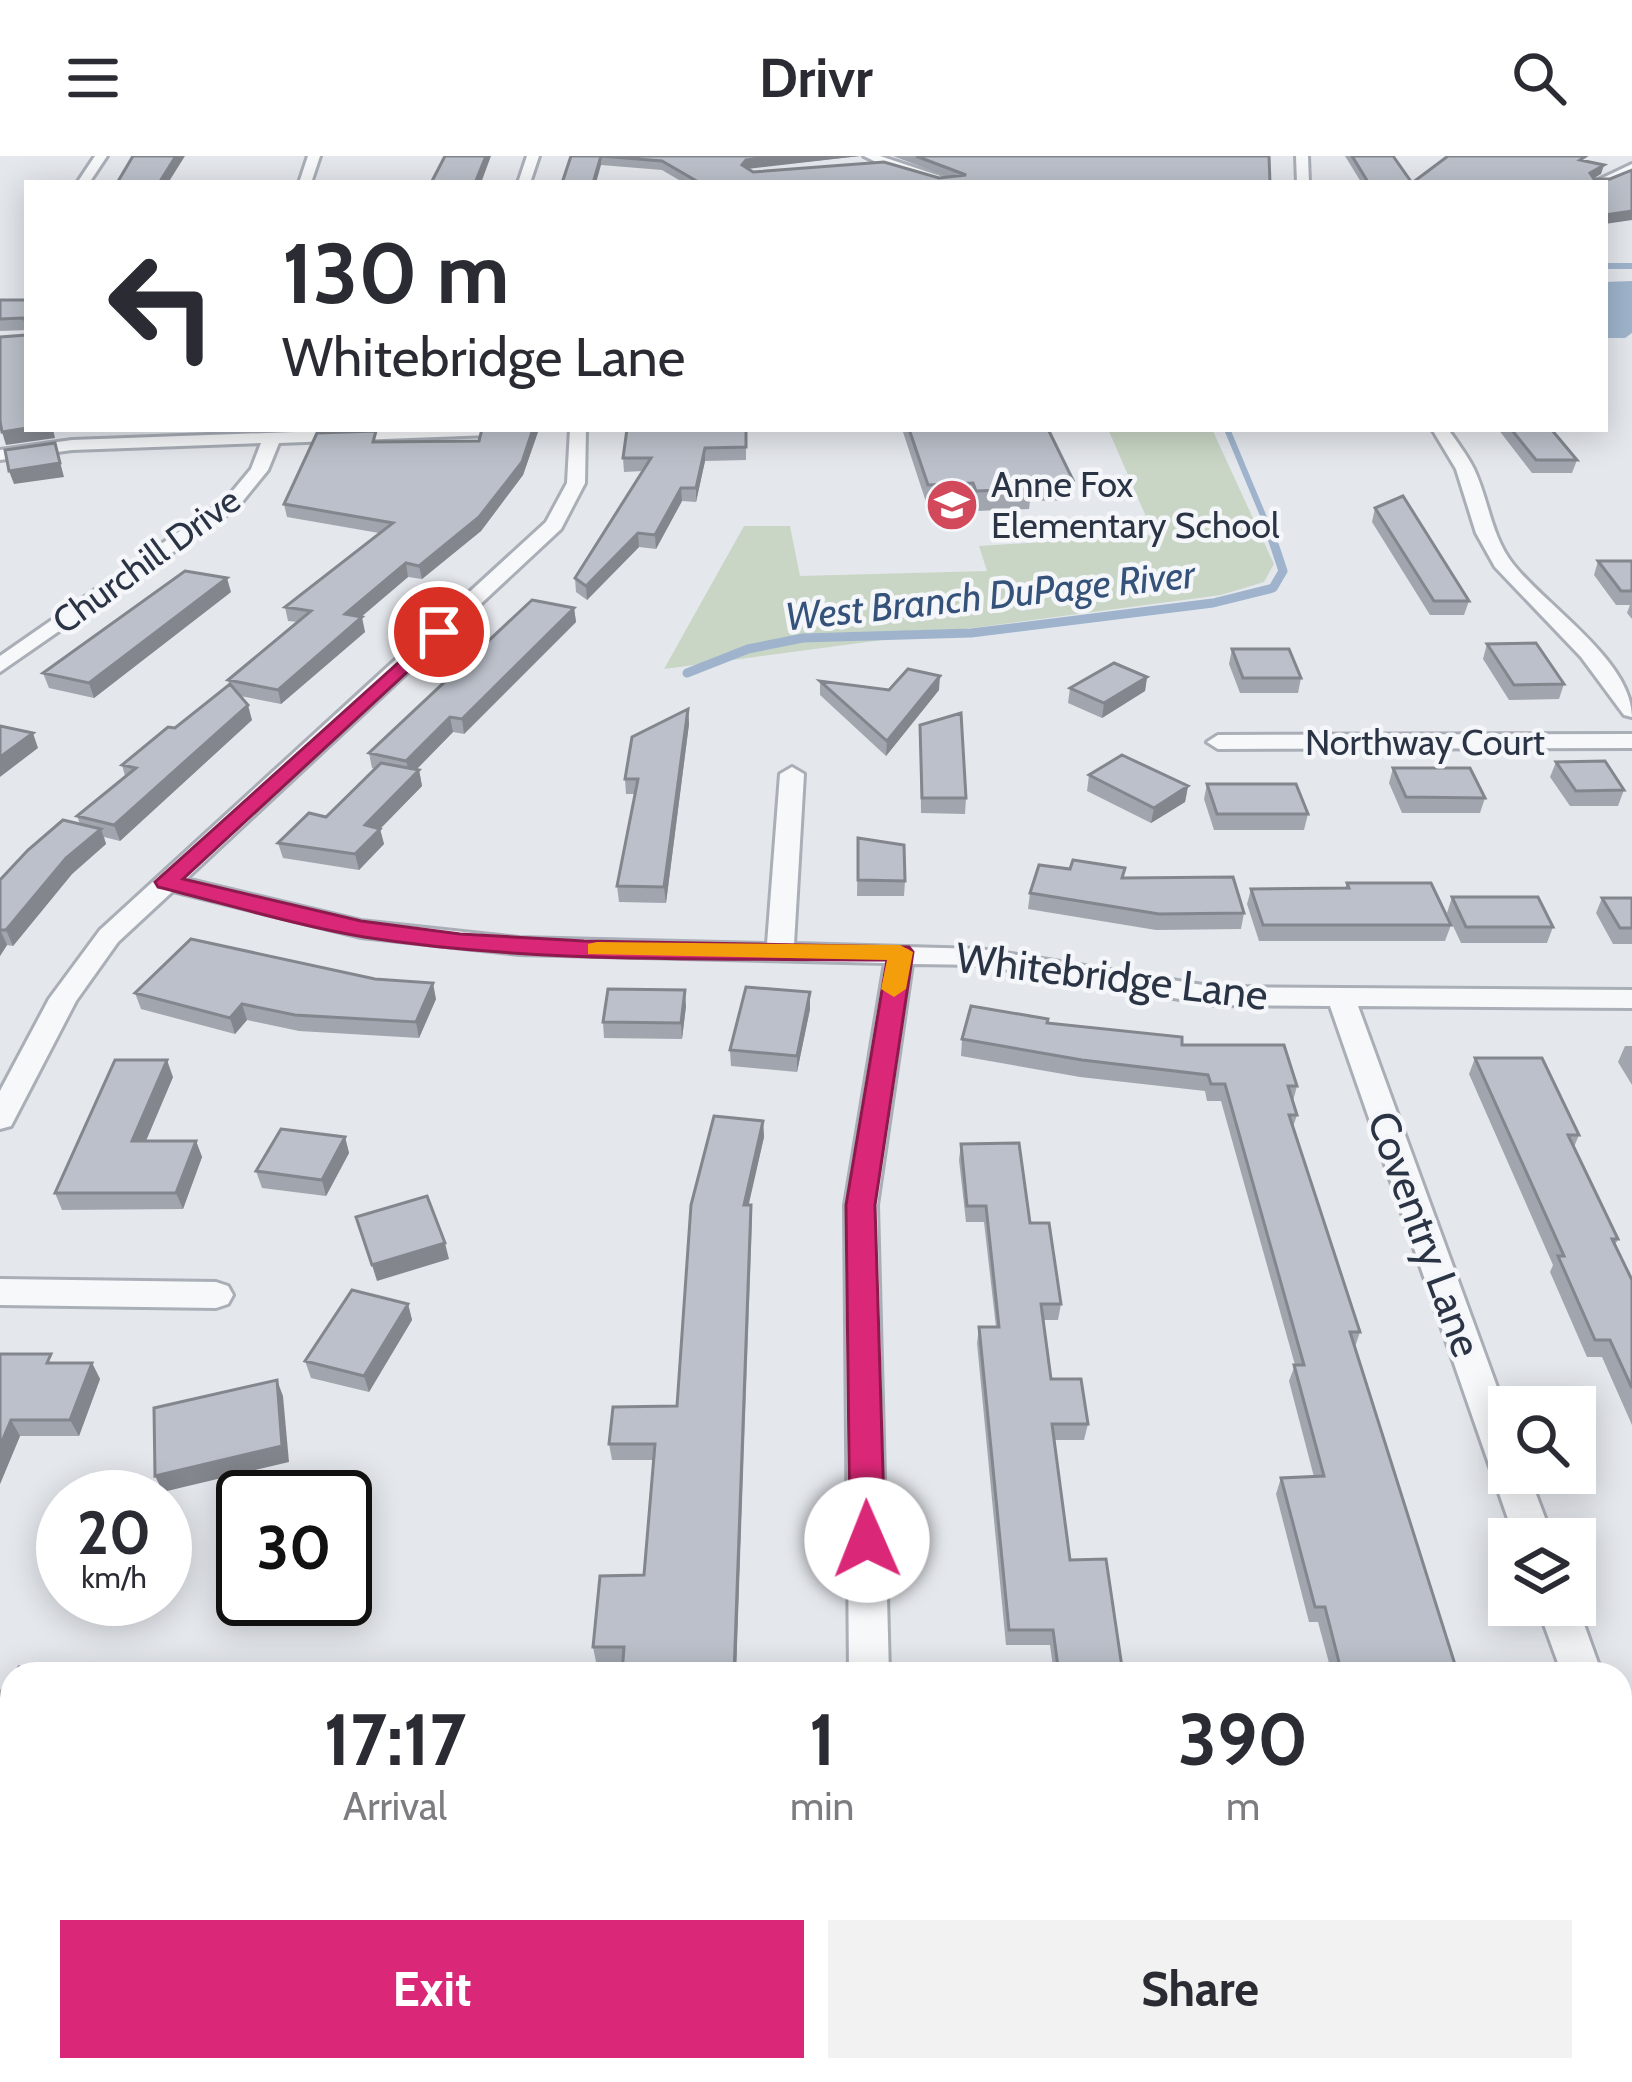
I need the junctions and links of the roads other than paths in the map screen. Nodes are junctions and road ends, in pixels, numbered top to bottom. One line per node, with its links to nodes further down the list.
1 (871, 162): 4 (street)
2 (1632, 168): 3 (street)
3 (1624, 177)
4 (943, 180)
5 (392, 432): 8 (street)
6 (578, 432): 15 (street)
7 (1442, 432): 11 (street)
8 (272, 438): 9 (street); 10 (street, Churchill Drive)
9 (0, 455)
10 (0, 666)
11 (1632, 710)
12 (1632, 741): 13 (street, Northway Court)
13 (1218, 742)
14 (792, 775): 16 (street)
15 (166, 882): 16 (street, Whitebridge Lane); 20 (street)
16 (780, 952): 17 (street, Whitebridge Lane)
17 (900, 952): 18 (street, Whitebridge Lane); 25 (street)
18 (1342, 998): 19 (street, Whitebridge Lane); 23 (street, Coventry Lane)
19 (1632, 999)
20 (0, 1119)
21 (0, 1292): 22 (street)
22 (216, 1294)
23 (1488, 1409)
24 (1565, 1626): 26 (street)
25 (869, 1662)
26 (1578, 1662)

